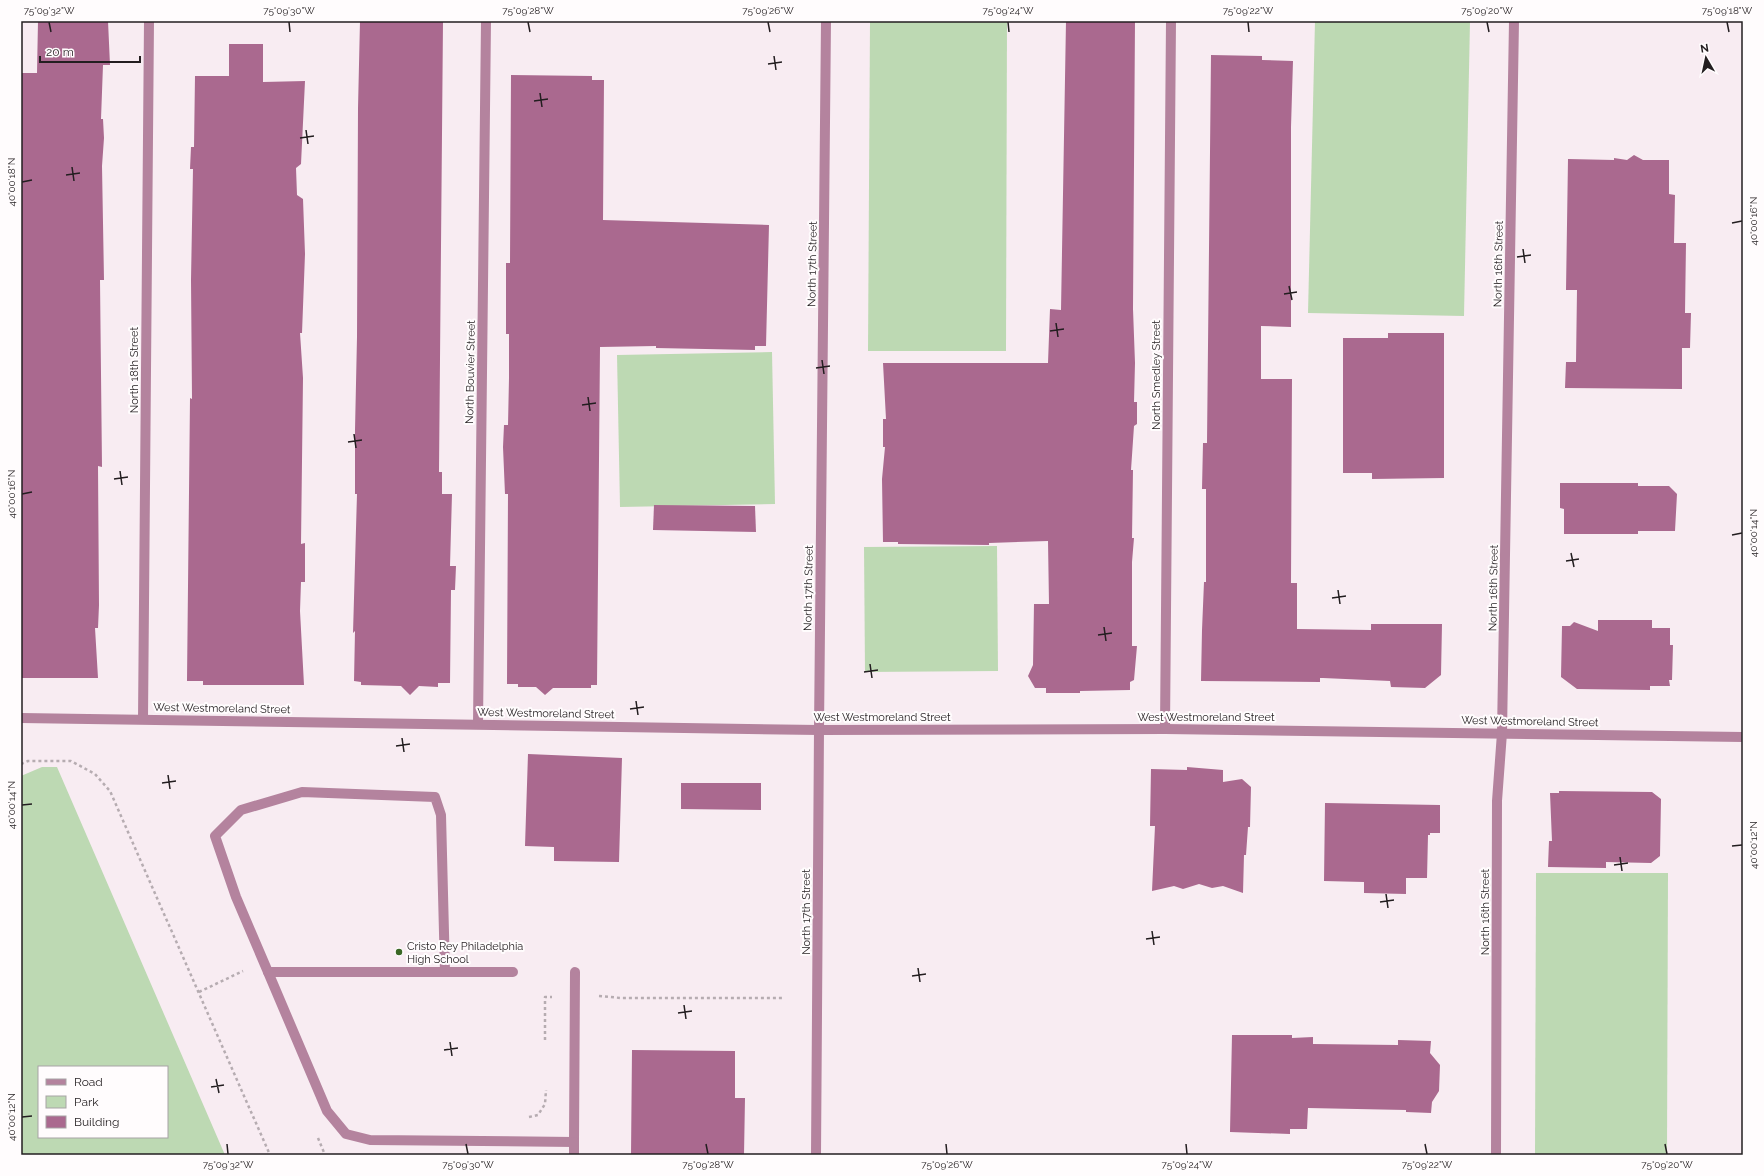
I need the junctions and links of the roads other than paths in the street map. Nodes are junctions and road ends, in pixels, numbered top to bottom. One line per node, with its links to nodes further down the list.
1 (149, 21): 7 (street, North 18th Street)
2 (486, 21): 8 (street, North Bouvier Street)
3 (826, 21): 10 (street, North 17th Street)
4 (1171, 21): 9 (street, North Smedley Street)
5 (1514, 21): 11 (street, North 16th Street)
6 (21, 718): 7 (street, West Westmoreland Street)
7 (143, 719): 8 (street, West Westmoreland Street)
8 (478, 724): 10 (street, West Westmoreland Street)
9 (1164, 729): 10 (street, West Westmoreland Street); 11 (street, West Westmoreland Street)
10 (819, 730): 19 (street, North 17th Street)
11 (1502, 732): 12 (street, West Westmoreland Street); 20 (street, North 16th Street)
12 (1743, 737)
13 (268, 972): 14 (street); 14 (street); 17 (street)
14 (445, 972): 15 (street)
15 (513, 972)
16 (575, 972): 17 (street)
17 (574, 1142): 18 (street)
18 (574, 1155)
19 (816, 1155)
20 (1496, 1155)

